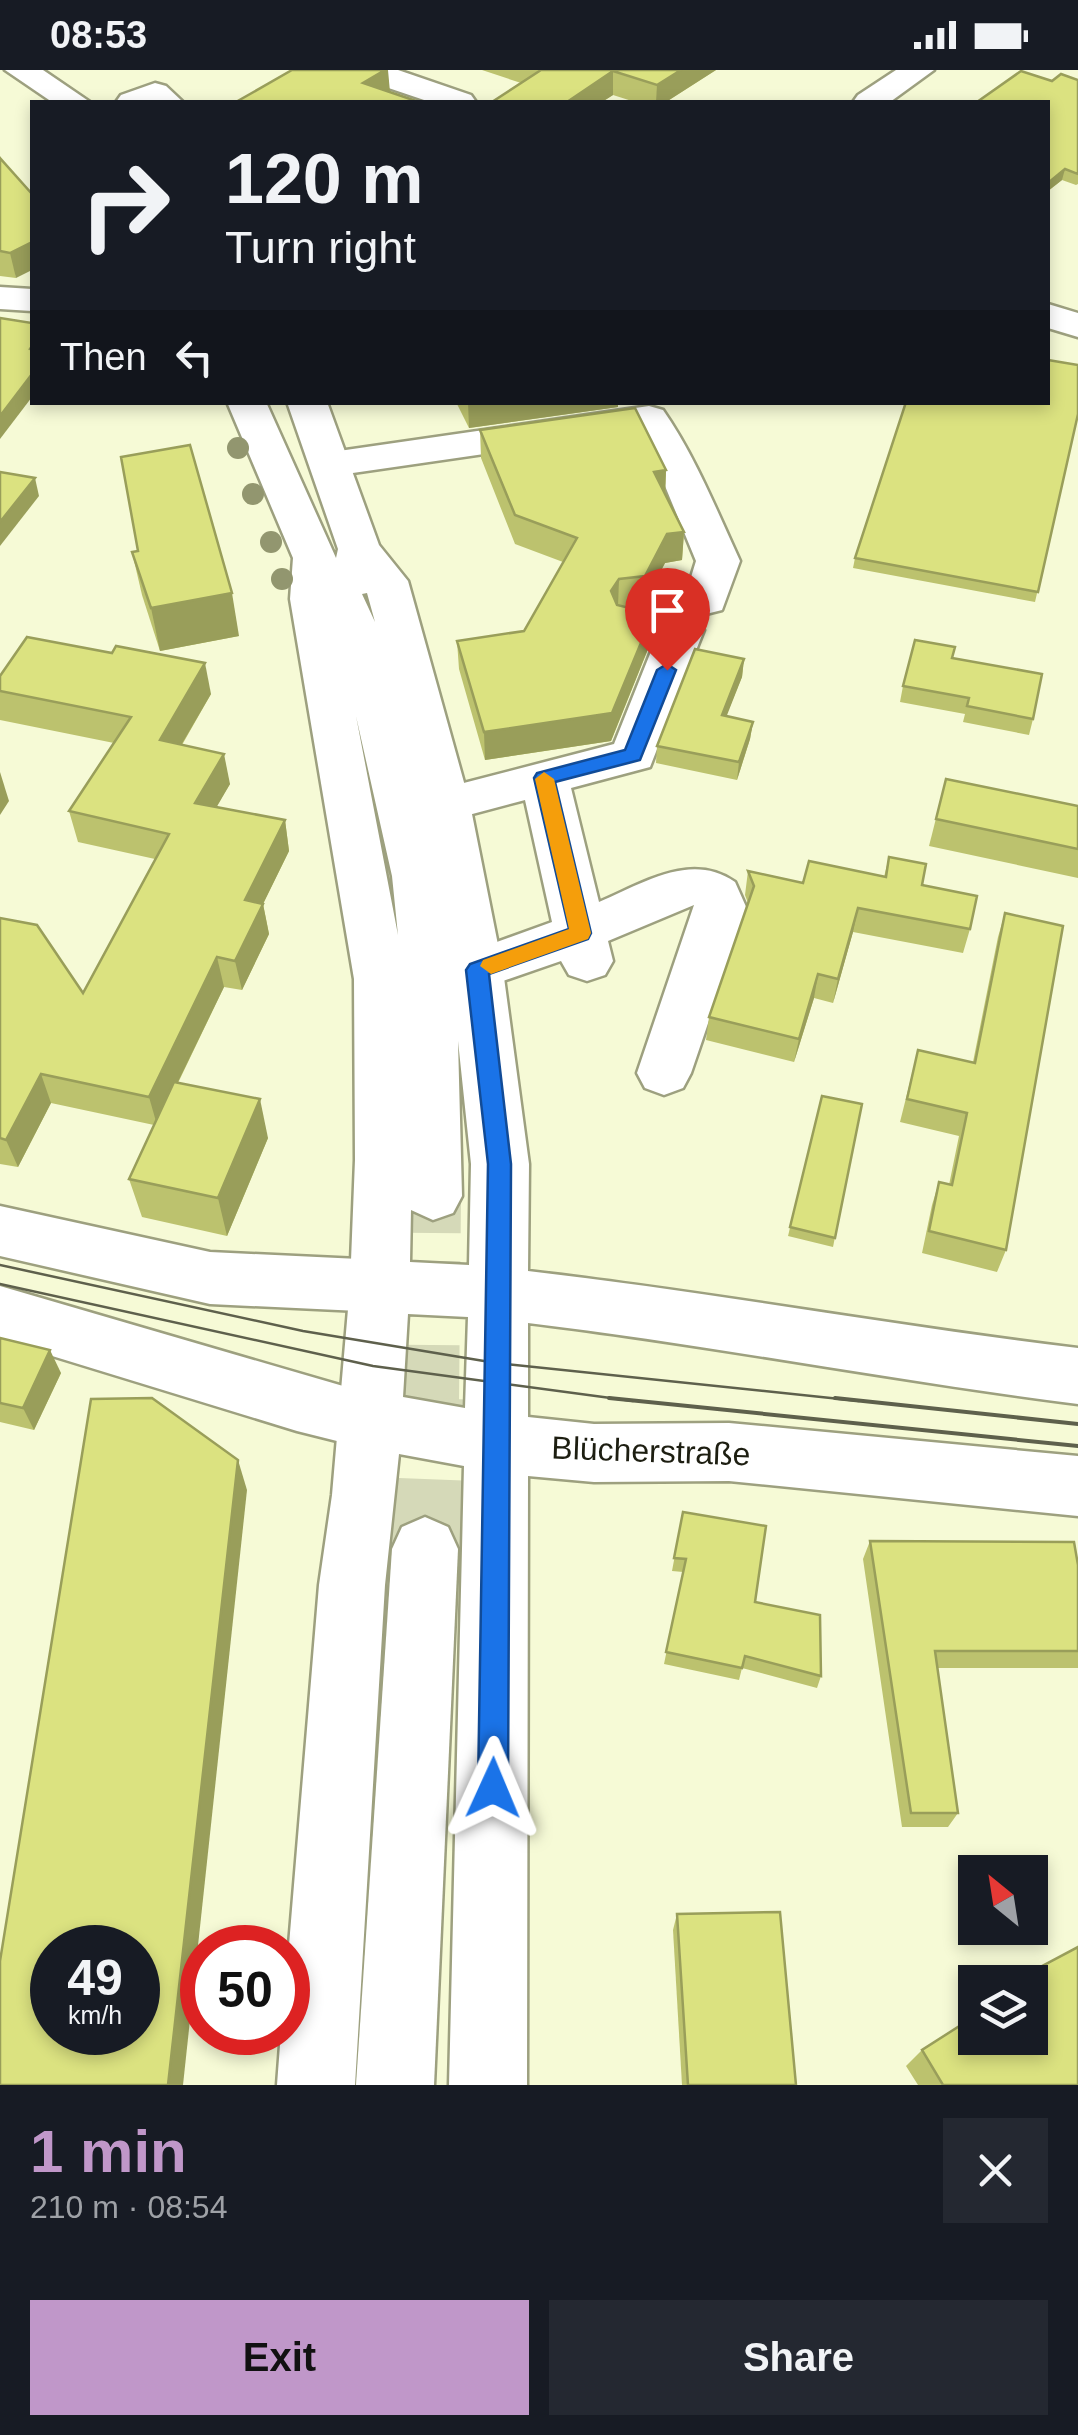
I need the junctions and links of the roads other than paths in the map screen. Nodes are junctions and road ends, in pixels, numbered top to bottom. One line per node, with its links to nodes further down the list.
1 (20, 70): 6 (main road)
2 (367, 70): 9 (main road)
3 (918, 70): 5 (main road)
4 (0, 91): 10 (main road)
5 (871, 91)
6 (71, 100)
7 (137, 100): 8 (main road)
8 (165, 100)
9 (454, 100)
10 (30, 111)
11 (0, 298): 12 (main road)
12 (30, 300)
13 (1050, 316): 14 (main road)
14 (1078, 326)
15 (248, 405): 18 (main road)
16 (308, 405): 17 (main road)
17 (332, 464): 18 (main road); 19 (main road)
18 (336, 554): 22 (main road); 26 (main road); 28 (main road)
19 (706, 600)
20 (635, 621): 21 (main road)
21 (544, 778): 22 (main road); 23 (main road)
22 (446, 804): 24 (main road)
23 (584, 947): 24 (main road); 25 (main road)
24 (477, 970): 29 (main road)
25 (664, 1073)
26 (433, 1196)
27 (0, 1231): 28 (main road)
28 (380, 1286): 29 (main road); 32 (main road)
29 (496, 1294): 31 (main road); 33 (main road)
30 (0, 1312): 32 (main road, Blücherstraße)
31 (1078, 1376)
32 (368, 1420): 33 (main road, Blücherstraße); 36 (main road)
33 (496, 1444): 34 (main road, Blücherstraße); 38 (main road)
34 (1078, 1486)
35 (425, 1550): 37 (main road)
36 (316, 2085)
37 (395, 2085)
38 (488, 2085)

